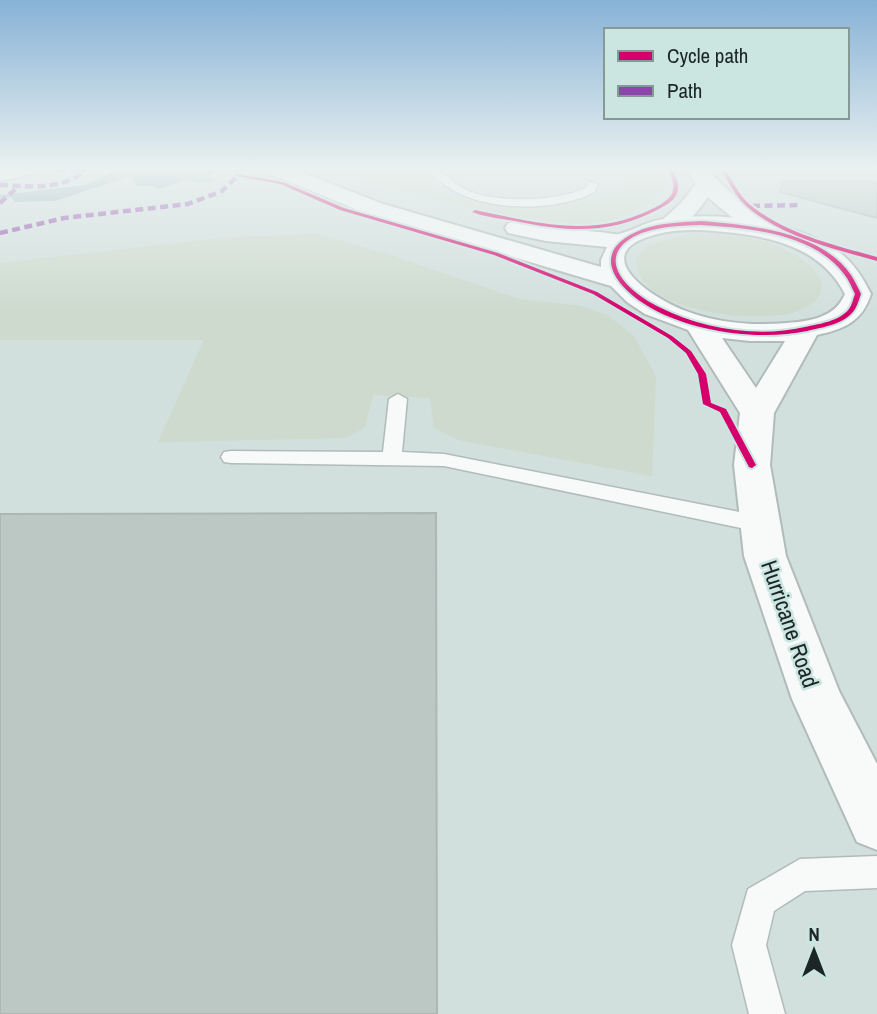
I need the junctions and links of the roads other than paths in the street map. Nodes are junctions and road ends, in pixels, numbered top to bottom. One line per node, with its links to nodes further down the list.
1 (403, 217): 10 (street)
2 (464, 217): 7 (street)
3 (677, 217): 5 (street)
4 (750, 217): 6 (street)
5 (668, 225): 6 (street); 7 (street)
6 (775, 233): 8 (street)
7 (623, 241): 10 (street)
8 (808, 245): 9 (street); 11 (street)
9 (877, 267)
10 (618, 280): 12 (street)
11 (864, 306): 13 (street)
12 (698, 324): 13 (street); 15 (street)
13 (806, 330): 15 (street, Hurricane Road)
14 (398, 399): 17 (lane)
15 (757, 413): 18 (street, Hurricane Road)
16 (231, 457): 17 (lane)
17 (392, 457): 18 (lane)
18 (760, 524): 19 (street, Hurricane Road)
19 (877, 822)
20 (877, 872): 21 (lane)
21 (767, 1014)

